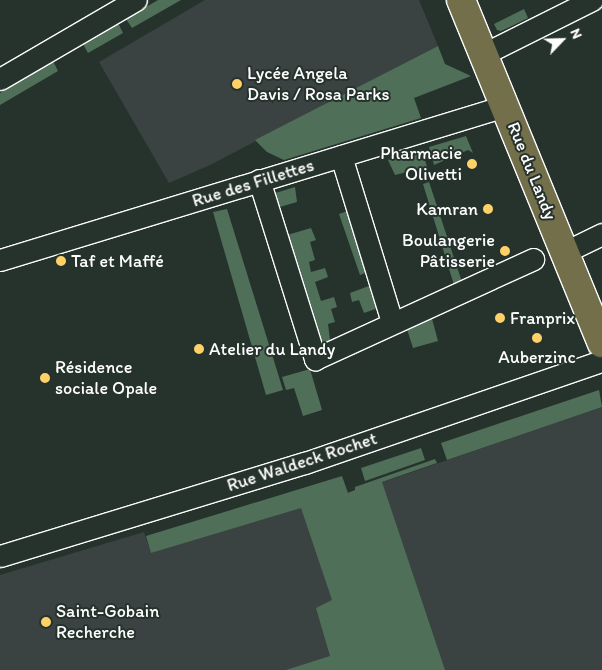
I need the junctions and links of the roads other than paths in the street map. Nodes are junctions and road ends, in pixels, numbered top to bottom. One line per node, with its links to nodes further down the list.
1 (136, 0): 5 (street)
2 (461, 0): 4 (main road, Rue du Landy)
3 (592, 0): 4 (street)
4 (484, 54): 6 (main road, Rue du Landy)
5 (0, 79)
6 (505, 106): 7 (street, Rue des Fillettes); 10 (main road, Rue du Landy)
7 (341, 156): 8 (street, Rue des Fillettes); 13 (street)
8 (260, 180): 11 (street, Rue des Fillettes); 13 (street)
9 (602, 234): 10 (street)
10 (565, 252): 14 (main road, Rue du Landy)
11 (0, 260)
12 (533, 260): 13 (street)
13 (392, 322)
14 (602, 343)
15 (602, 361): 16 (street, Rue Waldeck Rochet)
16 (0, 556)

